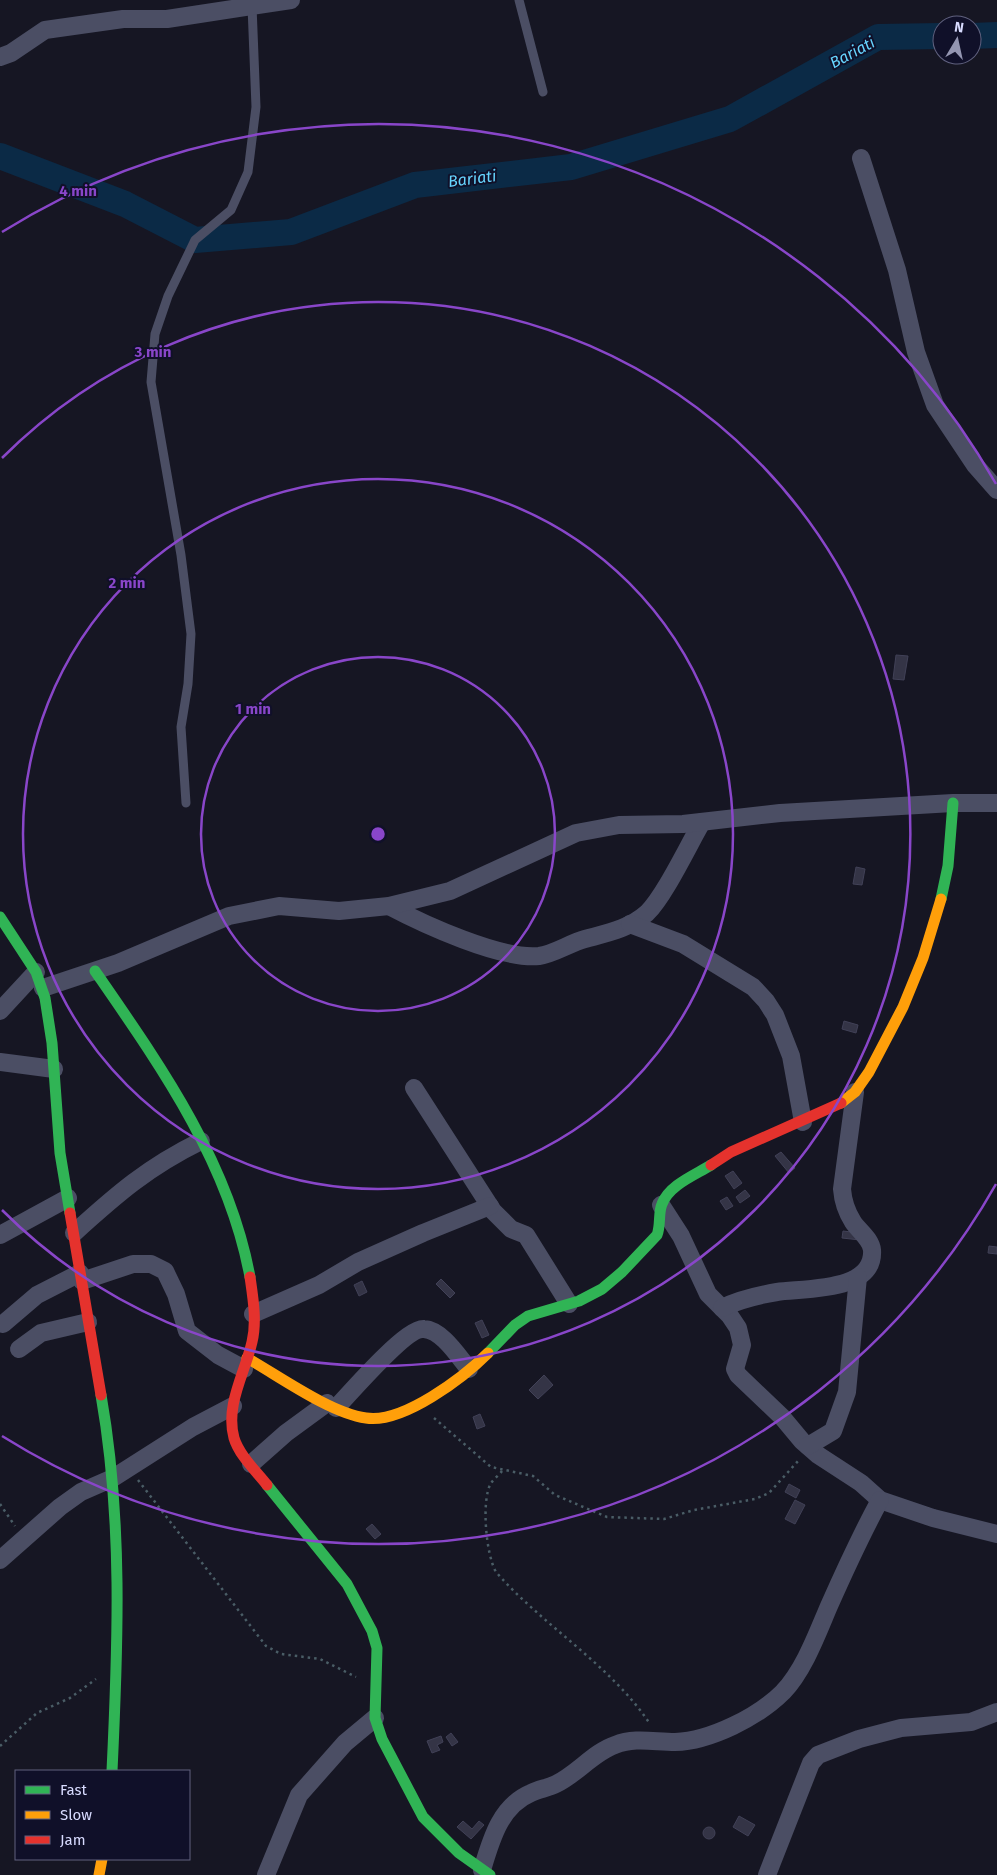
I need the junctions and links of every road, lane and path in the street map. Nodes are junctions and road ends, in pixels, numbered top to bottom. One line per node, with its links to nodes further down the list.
1 (291, 0): 3 (street)
2 (519, 0): 5 (lane)
3 (252, 6): 4 (street); 8 (lane)
4 (0, 57)
5 (543, 92)
6 (862, 158): 7 (street)
7 (997, 490)
8 (186, 803)
9 (953, 803): 10 (street); 11 (street); 22 (street)
10 (997, 803)
11 (702, 822): 12 (street); 14 (street)
12 (389, 906): 14 (street); 15 (street)
13 (0, 918): 16 (street)
14 (630, 924): 23 (street)
15 (95, 971): 17 (street); 24 (street)
16 (36, 972): 17 (street); 18 (street)
17 (43, 988): 20 (street)
18 (0, 1011)
19 (0, 1062): 20 (street)
20 (54, 1069): 25 (street)
21 (414, 1088): 27 (street)
22 (855, 1092): 23 (street); 31 (street)
23 (803, 1122): 26 (street)
24 (201, 1141): 28 (street); 34 (street)
25 (68, 1198): 28 (street); 29 (street)
26 (661, 1205): 32 (street); 33 (street)
27 (490, 1206): 32 (street); 34 (street)
28 (74, 1233): 30 (street)
29 (0, 1234)
30 (81, 1277): 35 (street); 36 (street); 38 (street)
31 (858, 1277): 33 (street); 43 (street)
32 (569, 1304): 39 (street)
33 (722, 1308): 43 (street)
34 (253, 1314): 38 (street)
35 (88, 1322): 37 (street); 47 (street)
36 (3, 1324)
37 (19, 1349)
38 (246, 1364): 41 (street); 42 (street)
39 (469, 1369): 40 (street); 42 (street)
40 (415, 1404): 42 (street); 46 (path)
41 (233, 1406): 44 (street); 45 (street)
42 (332, 1406): 44 (street)
43 (809, 1447): 46 (path); 48 (street)
44 (251, 1464): 54 (street)
45 (129, 1466): 47 (street); 54 (path)
46 (502, 1470): 57 (path)
47 (113, 1478): 51 (street); 53 (street)
48 (880, 1500): 50 (street); 57 (street)
49 (0, 1504): 51 (path)
50 (997, 1534)
51 (21, 1541): 52 (street)
52 (0, 1560)
53 (117, 1661): 58 (path); 59 (street)
54 (374, 1689): 56 (street)
55 (997, 1712): 64 (street)
56 (375, 1718): 61 (street); 63 (street)
57 (660, 1740): 61 (street)
58 (0, 1746)
59 (112, 1770)
60 (102, 1860): 62 (street)
61 (486, 1872)
62 (99, 1875)
63 (266, 1875)
64 (767, 1875)

